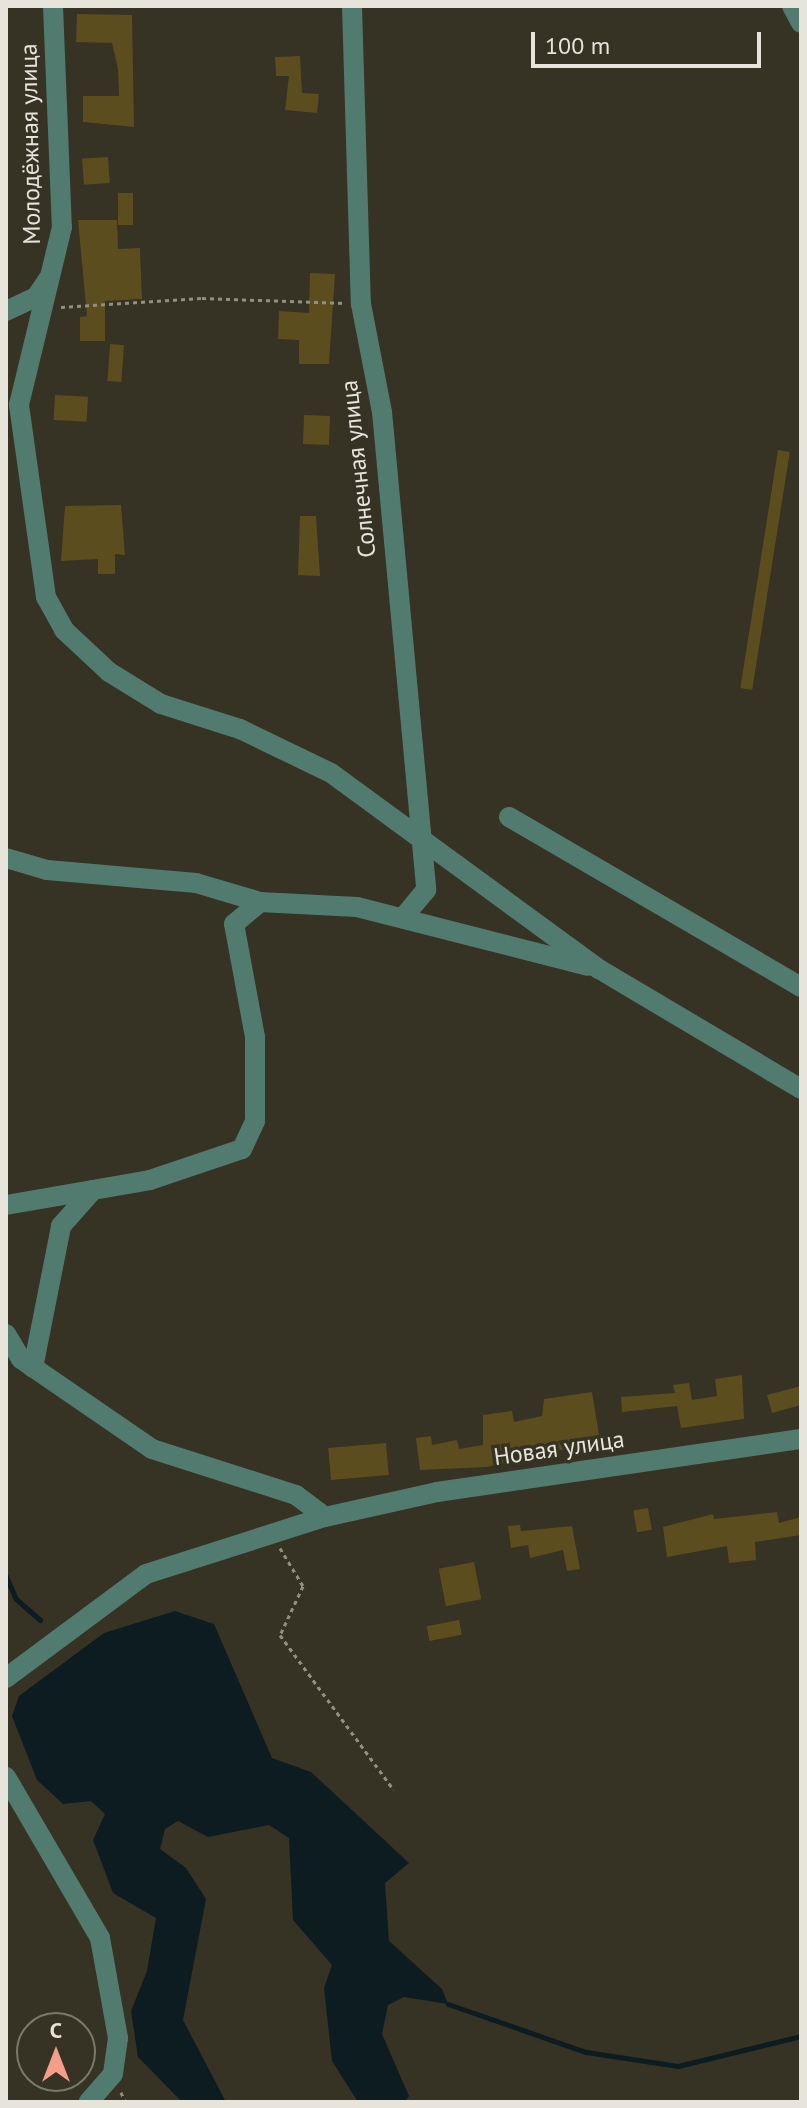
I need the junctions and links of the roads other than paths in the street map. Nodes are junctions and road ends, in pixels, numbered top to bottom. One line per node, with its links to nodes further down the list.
1 (53, 6): 5 (street, Молодёжная улица)
2 (352, 6): 10 (street, Солнечная улица)
3 (792, 6): 4 (street)
4 (801, 23)
5 (58, 266): 6 (street); 8 (street, Молодёжная улица)
6 (6, 311)
7 (6, 385): 8 (street)
8 (19, 405): 10 (street, Молодёжная улица)
9 (509, 817): 15 (street)
10 (418, 834): 13 (street, Солнечная улица); 14 (street, Молодёжная улица)
11 (6, 858): 12 (street)
12 (260, 902): 13 (street); 17 (street)
13 (403, 917): 14 (street)
14 (599, 969): 16 (street)
15 (801, 987)
16 (801, 1089)
17 (93, 1190): 18 (street); 20 (street)
18 (6, 1205)
19 (6, 1334): 20 (street)
20 (33, 1368): 22 (street)
21 (801, 1439): 22 (street, Новая улица)
22 (325, 1517): 23 (street, Новая улица)
23 (6, 1678)
24 (6, 1777): 25 (street)
25 (102, 2093): 26 (street)
26 (89, 2102)

